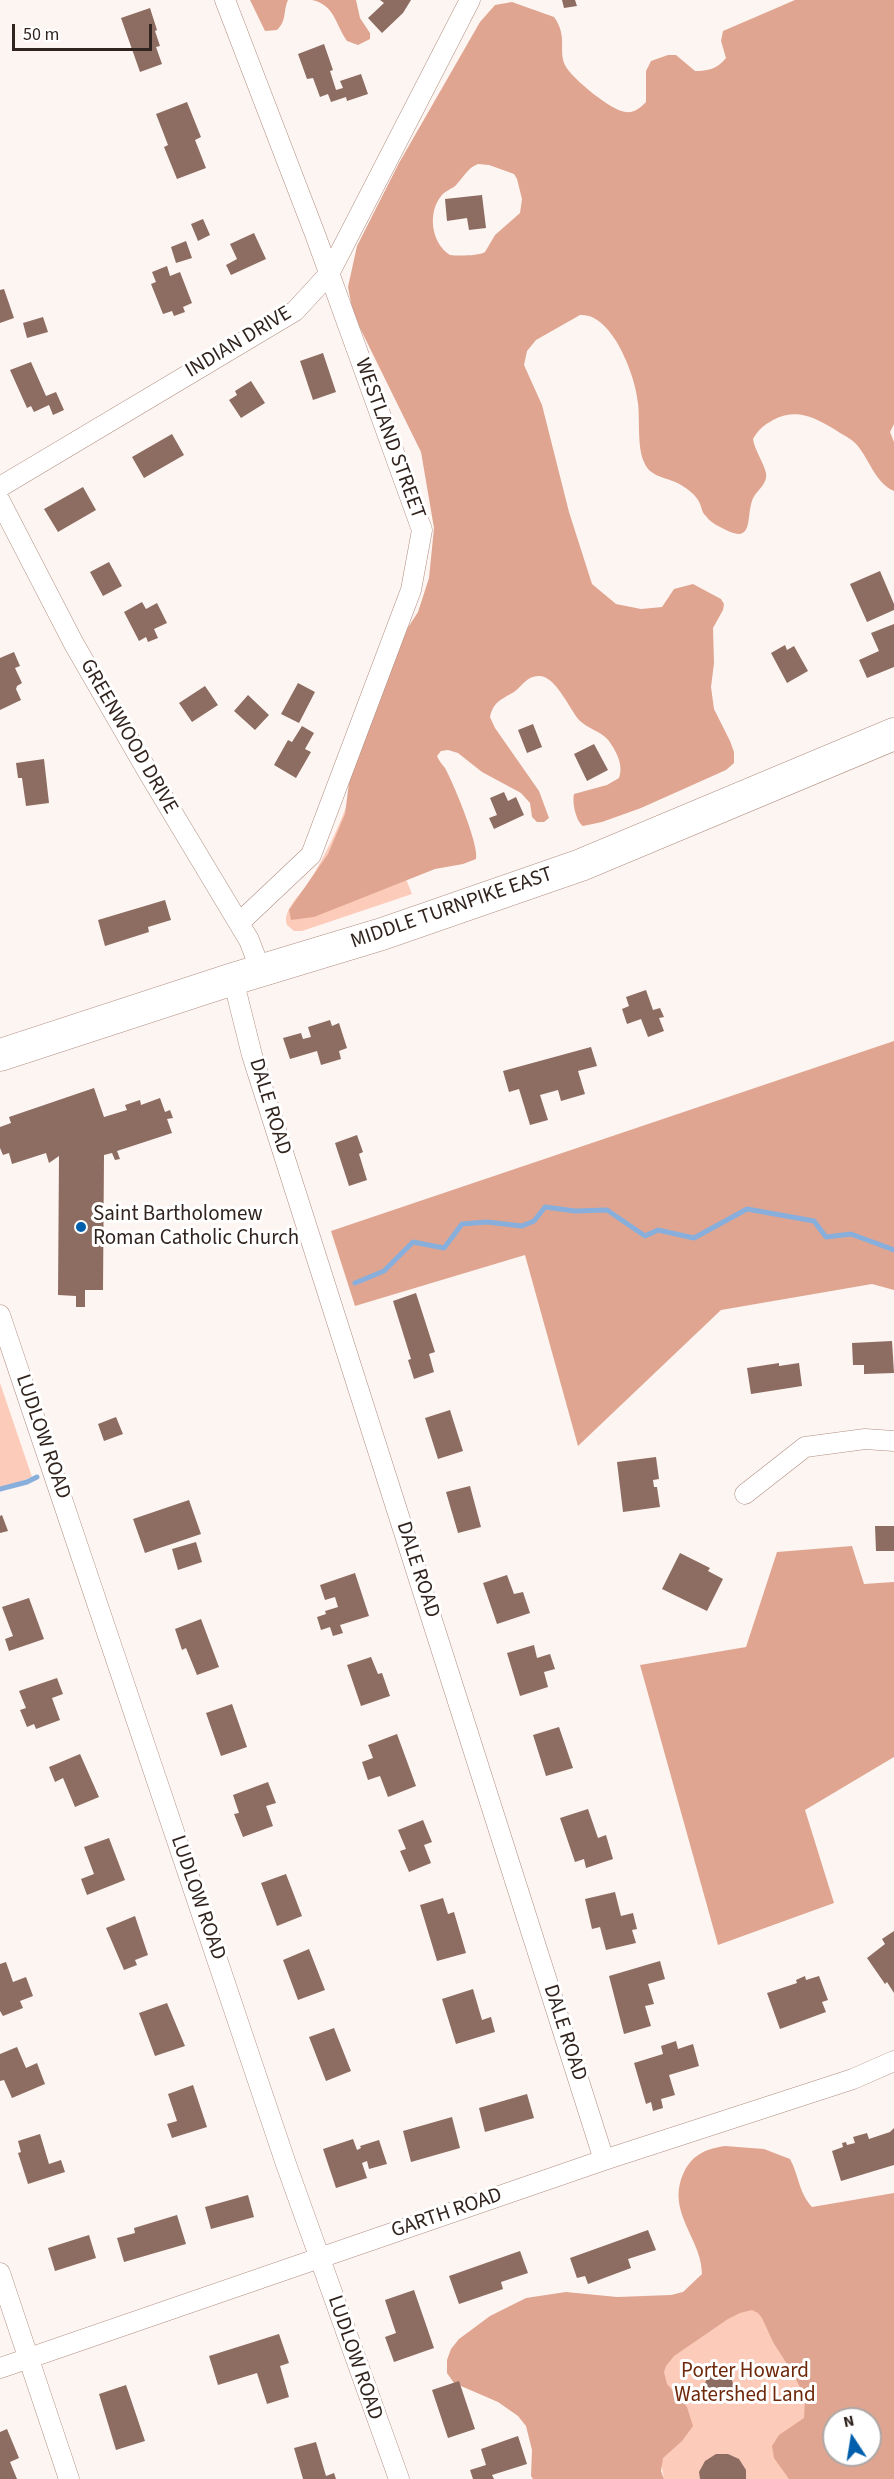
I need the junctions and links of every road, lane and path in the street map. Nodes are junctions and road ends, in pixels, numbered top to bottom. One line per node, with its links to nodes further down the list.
1 (225, 0): 3 (street, WESTLAND STREET)
2 (470, 0): 3 (street, INDIAN DRIVE)
3 (329, 274): 4 (street, INDIAN DRIVE); 7 (street, WESTLAND STREET)
4 (0, 487)
5 (0, 501): 7 (street, GREENWOOD DRIVE)
6 (894, 734): 8 (main road, MIDDLE TURNPIKE EAST)
7 (239, 923): 8 (street, GREENWOOD DRIVE)
8 (247, 975): 9 (main road, MIDDLE TURNPIKE EAST); 14 (street, DALE ROAD)
9 (0, 1055)
10 (0, 1315): 15 (street, LUDLOW ROAD)
11 (894, 1441): 12 (street)
12 (745, 1494)
13 (894, 2061): 14 (street, GARTH ROAD)
14 (604, 2160): 15 (street, GARTH ROAD)
15 (320, 2258): 17 (street, GARTH ROAD); 20 (street, LUDLOW ROAD)
16 (0, 2273): 17 (street)
17 (28, 2357): 18 (street, GARTH ROAD); 19 (street)
18 (0, 2368)
19 (69, 2479)
20 (399, 2479)

